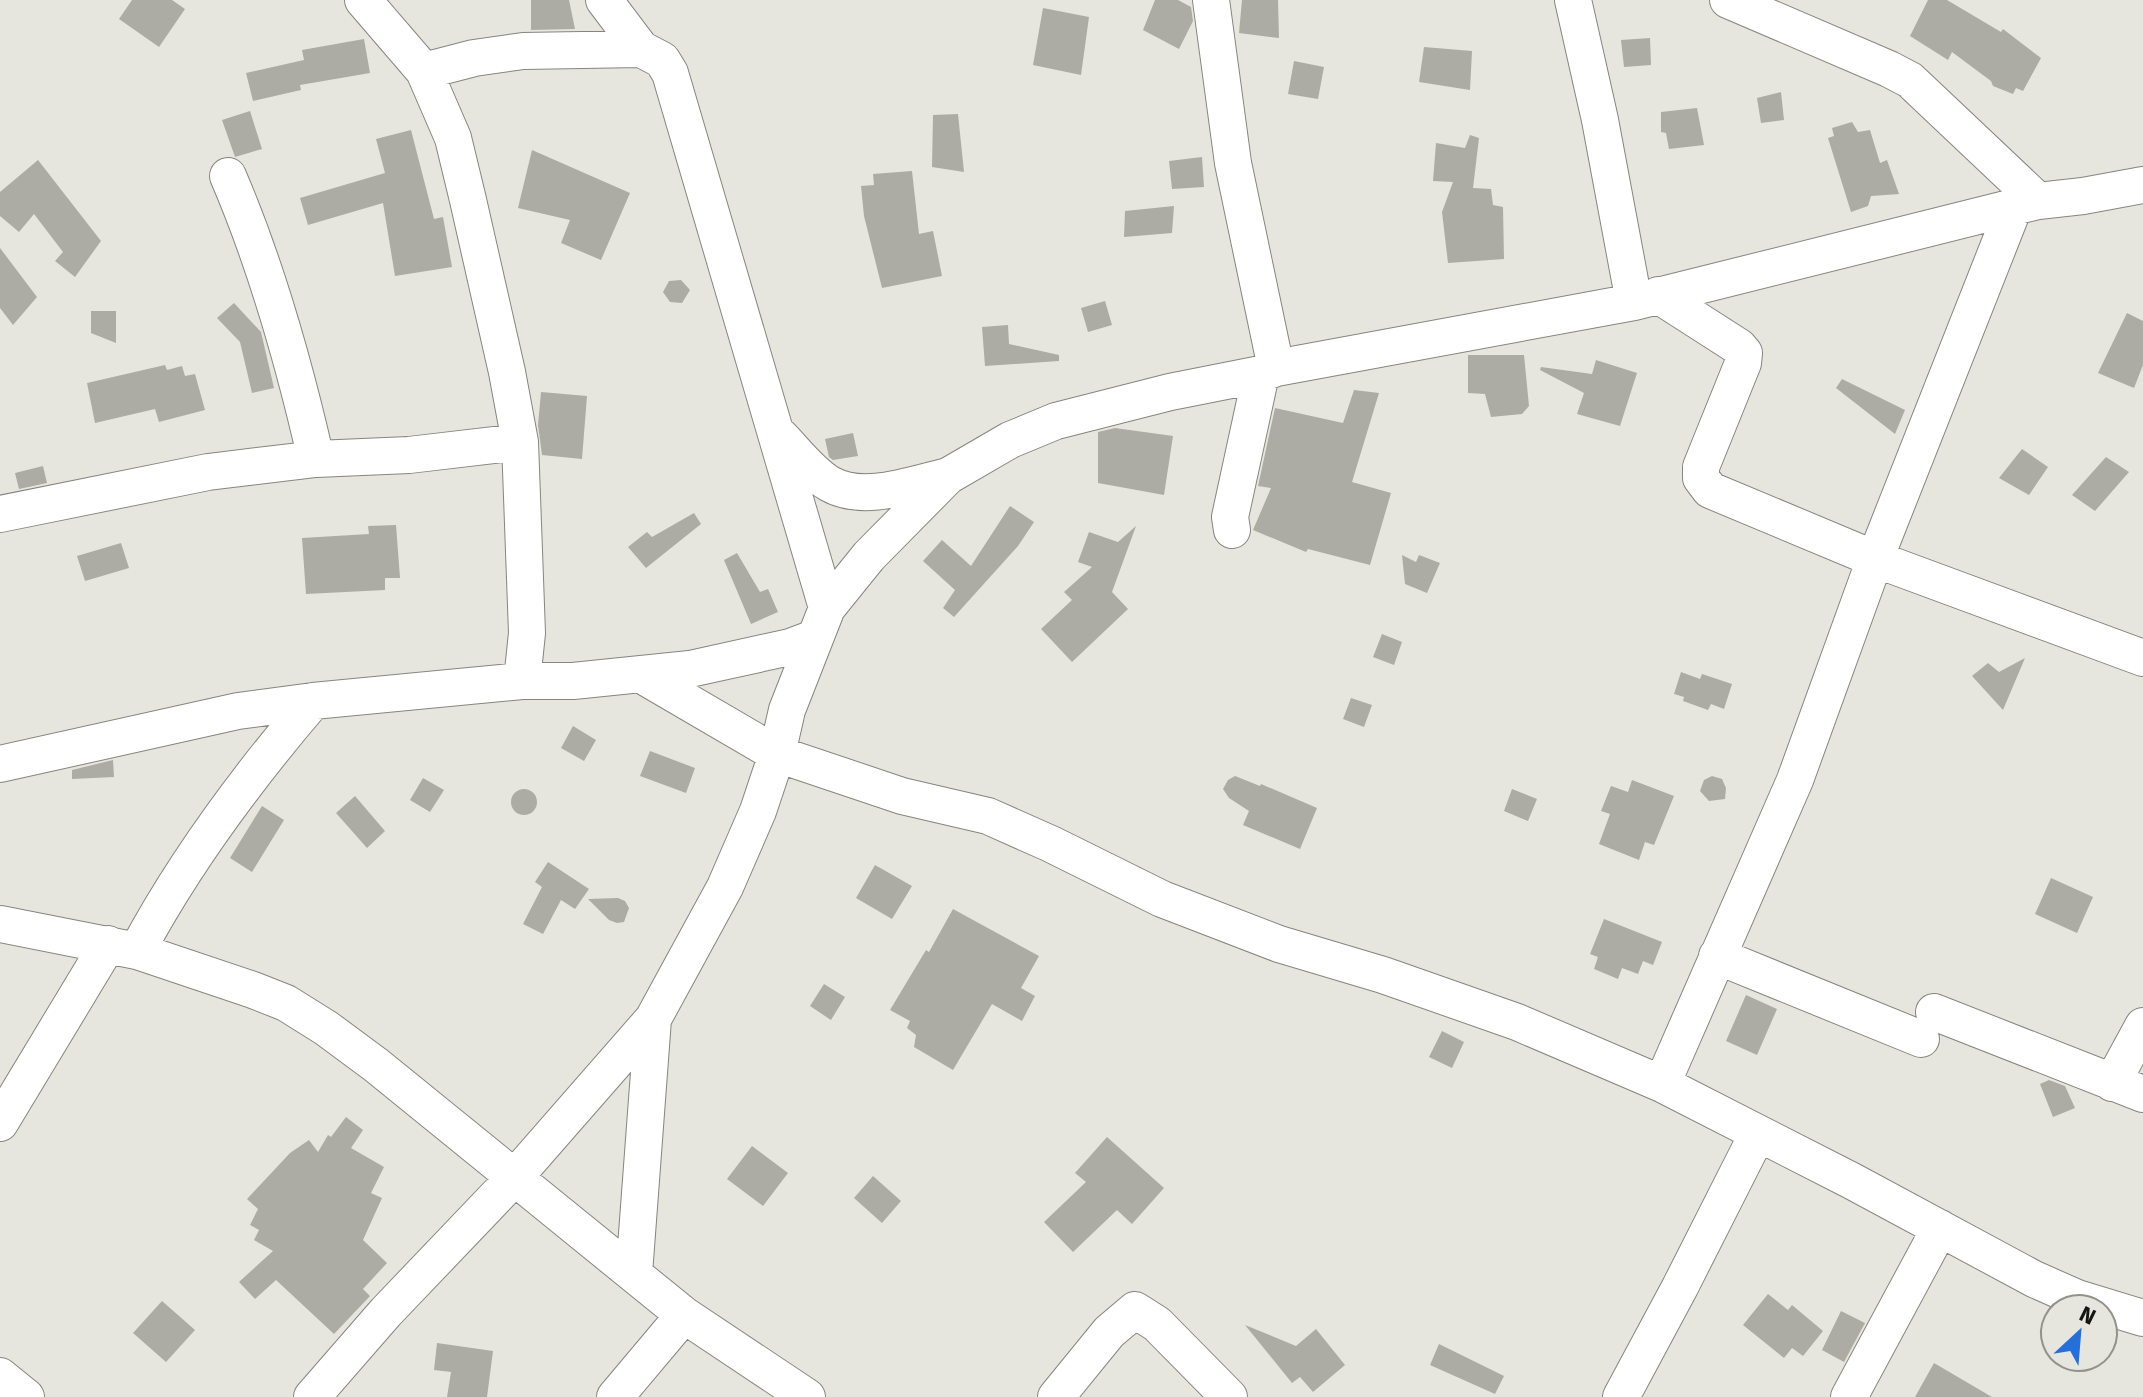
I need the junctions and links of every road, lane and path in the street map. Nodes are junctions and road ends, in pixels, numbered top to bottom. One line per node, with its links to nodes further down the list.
1 (363, 0): 7 (street)
2 (604, 0): 6 (street)
3 (1211, 0): 12 (street)
4 (1573, 0): 11 (street)
5 (1728, 0): 10 (street)
6 (641, 49): 7 (street); 13 (street)
7 (424, 71): 14 (street)
8 (228, 176): 15 (street)
9 (2143, 185): 10 (street)
10 (2026, 204): 11 (street); 19 (street)
11 (1646, 299): 12 (street); 19 (street)
12 (1269, 371): 16 (street); 18 (street)
13 (777, 433): 16 (street); 20 (street)
14 (520, 442): 15 (street); 23 (street)
15 (316, 459): 17 (street)
16 (948, 476): 20 (street)
17 (0, 514)
18 (1232, 530)
19 (1875, 559): 21 (street); 29 (street)
20 (820, 623): 22 (street); 25 (street)
21 (2143, 658)
22 (640, 674): 23 (street); 25 (street)
23 (522, 681): 24 (street)
24 (313, 701): 26 (street); 28 (street)
25 (777, 754): 30 (street); 32 (street)
26 (0, 764)
27 (0, 924): 28 (street)
28 (123, 948): 34 (street); 36 (street)
29 (1717, 956): 32 (street); 33 (street)
30 (653, 1019): 36 (street); 38 (street)
31 (2143, 1026): 33 (street)
32 (1662, 1084): 35 (street)
33 (2128, 1088)
34 (0, 1123)
35 (1758, 1133): 37 (street); 48 (street)
36 (514, 1178): 38 (street); 43 (street)
37 (1940, 1228): 40 (street); 49 (street)
38 (634, 1274): 39 (street)
39 (684, 1315): 44 (street); 45 (street)
40 (2143, 1318)
41 (0, 1376): 42 (street)
42 (26, 1397)
43 (312, 1397)
44 (615, 1397)
45 (807, 1397)
46 (1056, 1397): 47 (street)
47 (1229, 1397)
48 (1621, 1397)
49 (1849, 1397)

